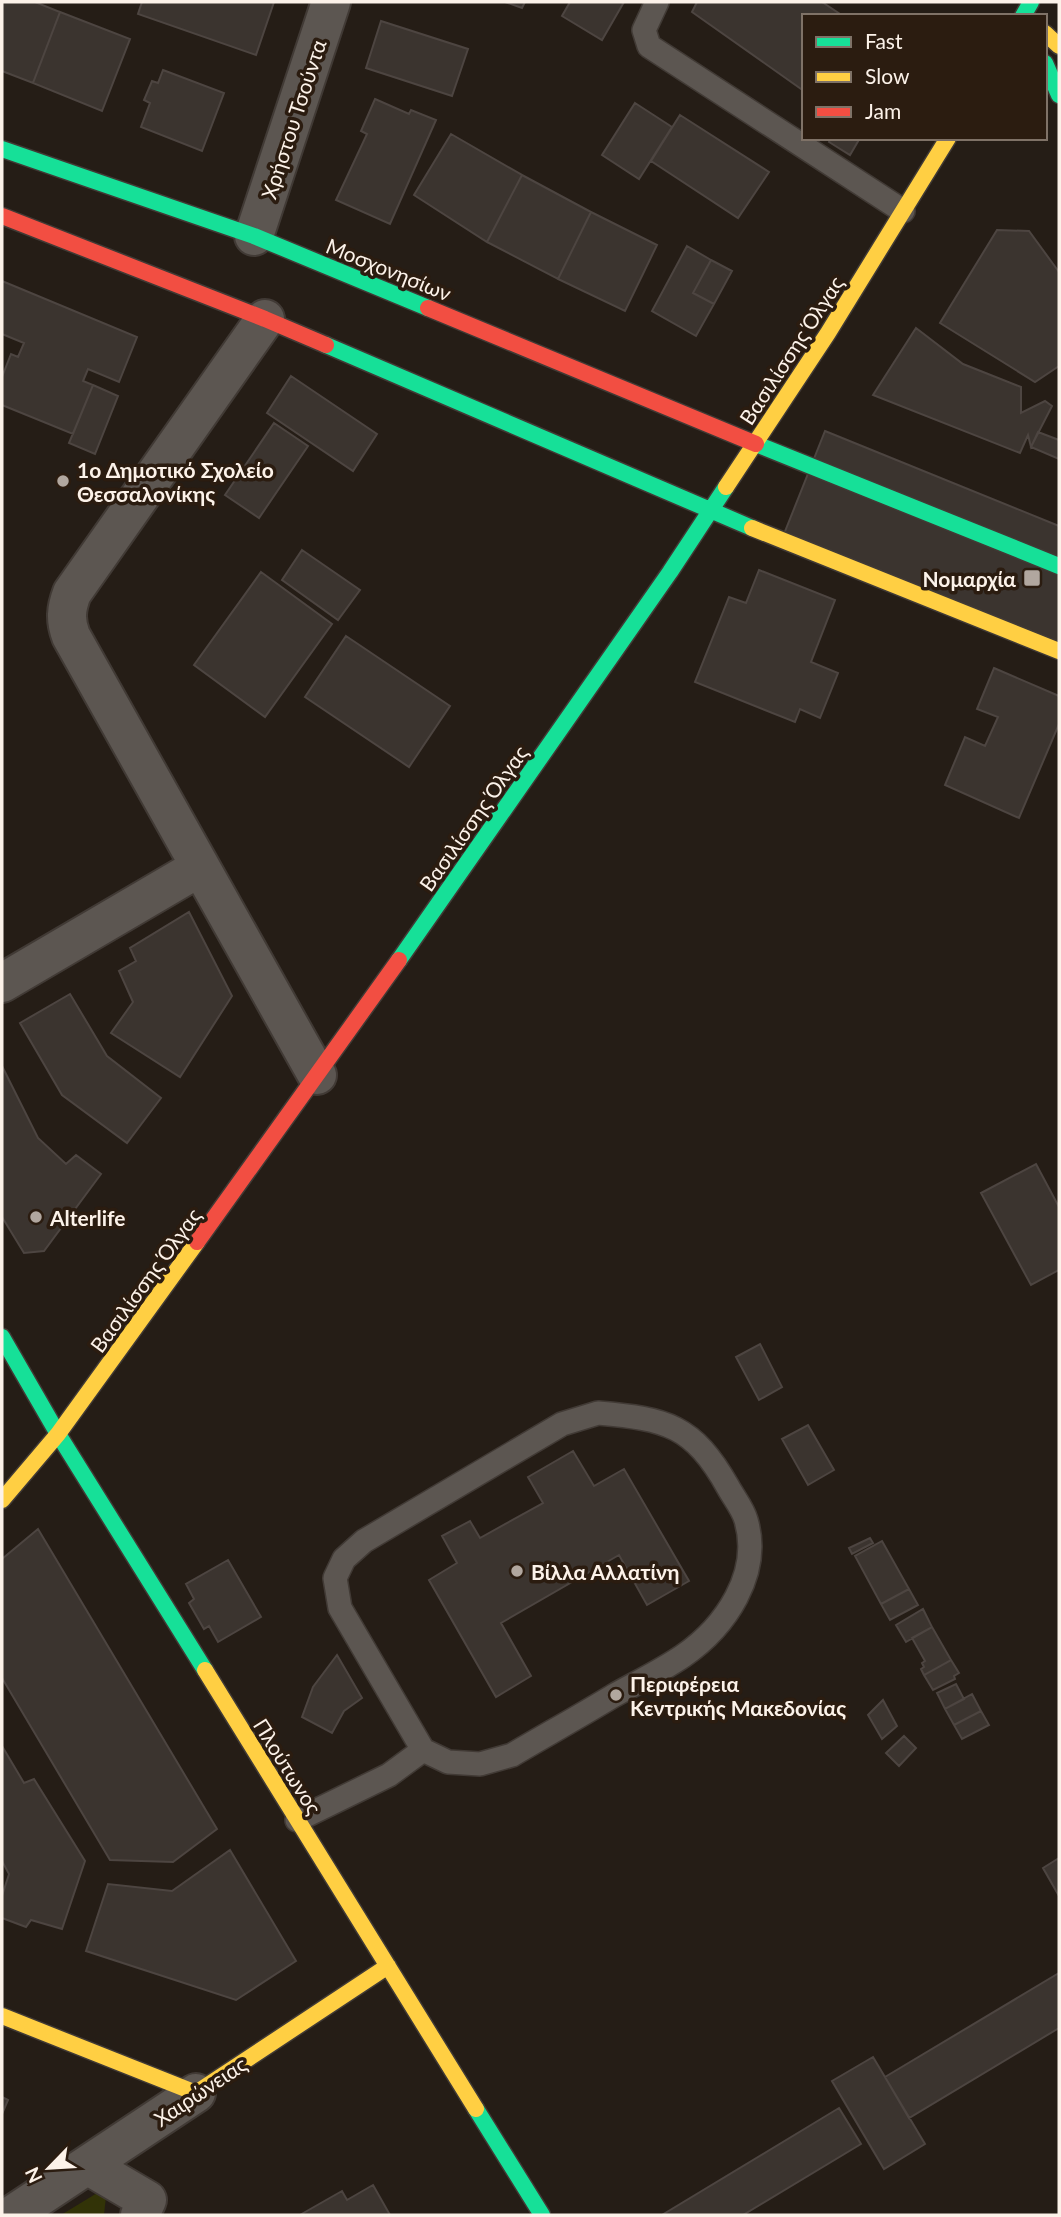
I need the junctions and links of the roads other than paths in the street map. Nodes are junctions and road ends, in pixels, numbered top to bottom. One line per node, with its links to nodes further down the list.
1 (331, 2): 9 (street, Χρήστου Τσούντα)
2 (657, 2): 7 (lane)
3 (1047, 68): 4 (main road)
4 (1059, 95)
5 (947, 140): 7 (main road, Βασιλίσσης Όλγας)
6 (2, 149): 9 (main road, Μοσχονησίων)
7 (903, 211): 11 (main road, Βασιλίσσης Όλγας)
8 (2, 216): 10 (main road)
9 (254, 236): 11 (main road, Μοσχονησίων)
10 (265, 319): 12 (main road); 15 (street)
11 (755, 444): 12 (main road, Βασιλίσσης Όλγας); 13 (main road, Μοσχονησίων)
12 (710, 511): 14 (main road); 17 (main road, Βασιλίσσης Όλγας)
13 (1059, 566)
14 (1059, 651)
15 (200, 867): 16 (street); 17 (street)
16 (2, 983)
17 (317, 1075): 19 (main road, Βασιλίσσης Όλγας)
18 (2, 1337): 19 (main road, Πλούτωνος)
19 (58, 1434): 20 (main road, Βασιλίσσης Όλγας); 22 (main road, Πλούτωνος)
20 (2, 1500)
21 (423, 1750): 21 (lane); 22 (lane)
22 (298, 1820): 23 (main road, Πλούτωνος)
23 (388, 1966): 25 (main road, Χαιρώνειας); 29 (main road, Πλούτωνος)
24 (2, 2017): 25 (main road)
25 (196, 2093): 26 (street, Χαιρώνειας)
26 (89, 2166): 27 (street, Χαιρώνειας); 28 (street)
27 (12, 2215)
28 (141, 2215)
29 (542, 2215)

